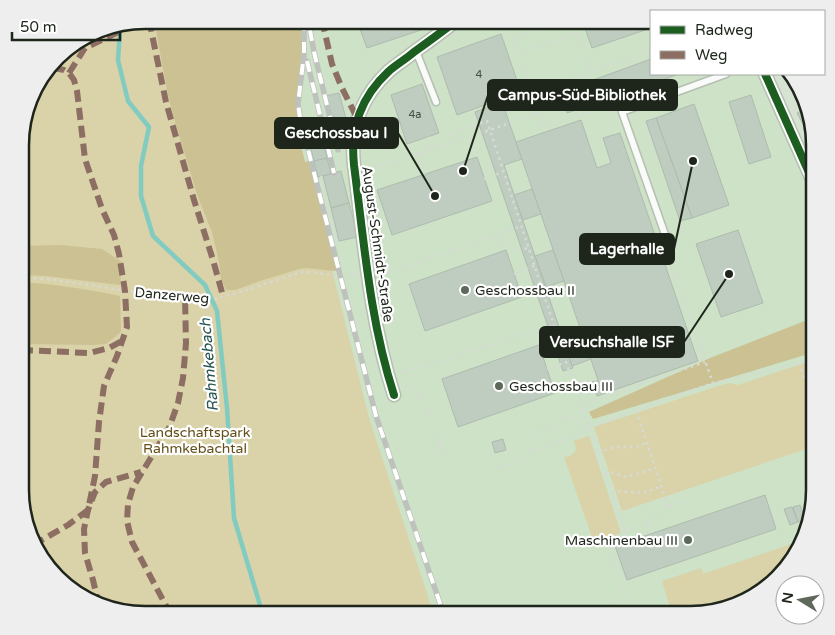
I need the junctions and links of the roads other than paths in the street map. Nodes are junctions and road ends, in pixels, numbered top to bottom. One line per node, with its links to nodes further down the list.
1 (445, 29): 2 (street, August-Schmidt-Straße)
2 (416, 51): 5 (lane); 8 (street, August-Schmidt-Straße)
3 (723, 75): 7 (lane)
4 (764, 75): 6 (street)
5 (436, 102)
6 (806, 166)
7 (668, 243)
8 (394, 395)

